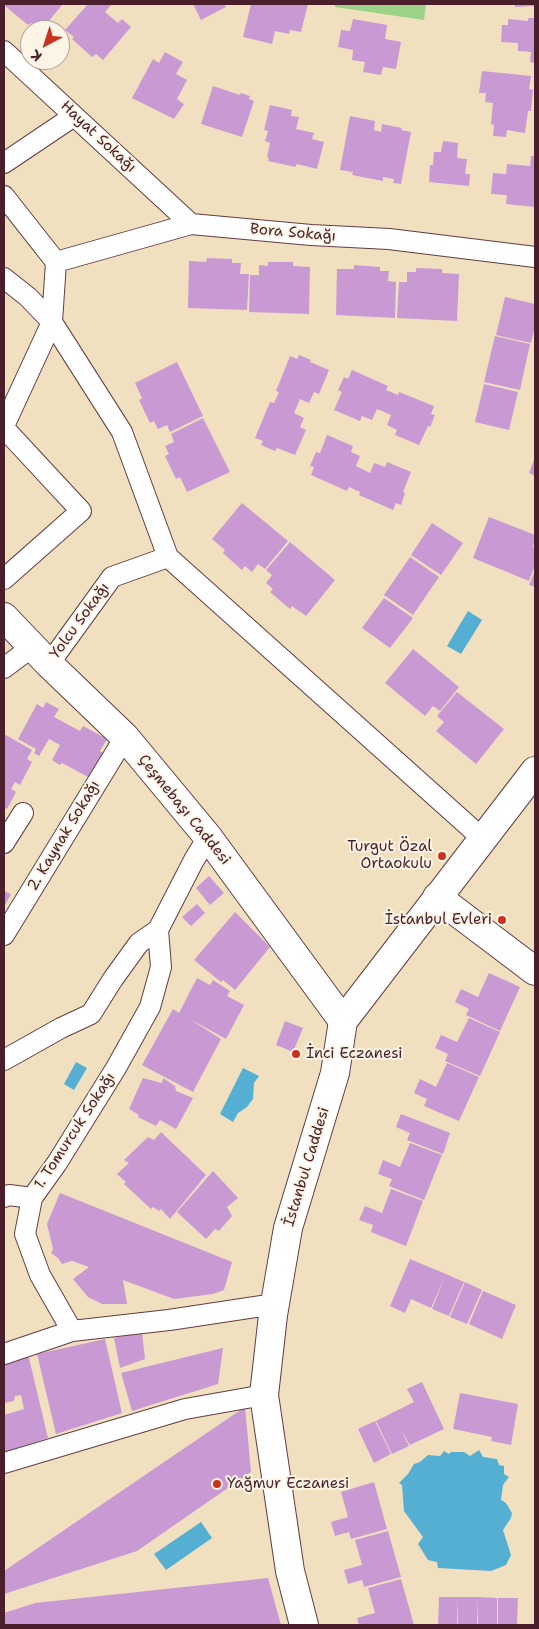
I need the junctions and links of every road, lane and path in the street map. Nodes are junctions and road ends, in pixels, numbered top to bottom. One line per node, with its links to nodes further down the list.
1 (4, 51): 2 (street, Hayat Sokağı)
2 (74, 116): 3 (street); 5 (street, Hayat Sokağı)
3 (4, 163)
4 (4, 196): 7 (street)
5 (192, 224): 6 (street, Bora Sokağı); 7 (street, Bora Sokağı)
6 (535, 257)
7 (56, 262): 9 (street)
8 (4, 278): 9 (street)
9 (52, 322): 10 (street); 13 (street)
10 (4, 427): 14 (street)
11 (4, 434): 12 (street)
12 (4, 447)
13 (168, 556): 16 (street, Yolcu Sokağı); 22 (street)
14 (4, 580)
15 (6, 623): 16 (main road, Çeşmebaşı Caddesi)
16 (40, 655): 17 (street, Yolcu Sokağı); 18 (main road, Çeşmebaşı Caddesi)
17 (4, 668)
18 (125, 737): 21 (main road, Çeşmebaşı Caddesi); 26 (street, 2. Kaynak Sokağı)
19 (535, 771): 22 (main road, İstanbul Caddesi)
20 (23, 813): 23 (street)
21 (208, 837): 25 (street); 28 (main road, Çeşmebaşı Caddesi)
22 (483, 839): 24 (main road, İstanbul Caddesi)
23 (4, 843)
24 (437, 897): 27 (main road); 28 (main road, İstanbul Caddesi)
25 (158, 930): 29 (street); 31 (street, 1. Tomurcuk Sokağı)
26 (4, 935)
27 (535, 971)
28 (343, 1021): 32 (main road, İstanbul Caddesi)
29 (4, 1060)
30 (4, 1196): 31 (street)
31 (32, 1198): 33 (street, 1. Tomurcuk Sokağı)
32 (275, 1304): 33 (street); 35 (main road, İstanbul Caddesi)
33 (72, 1331): 34 (street)
34 (4, 1354)
35 (264, 1395): 36 (street); 37 (main road, İstanbul Caddesi)
36 (4, 1463)
37 (304, 1625)

